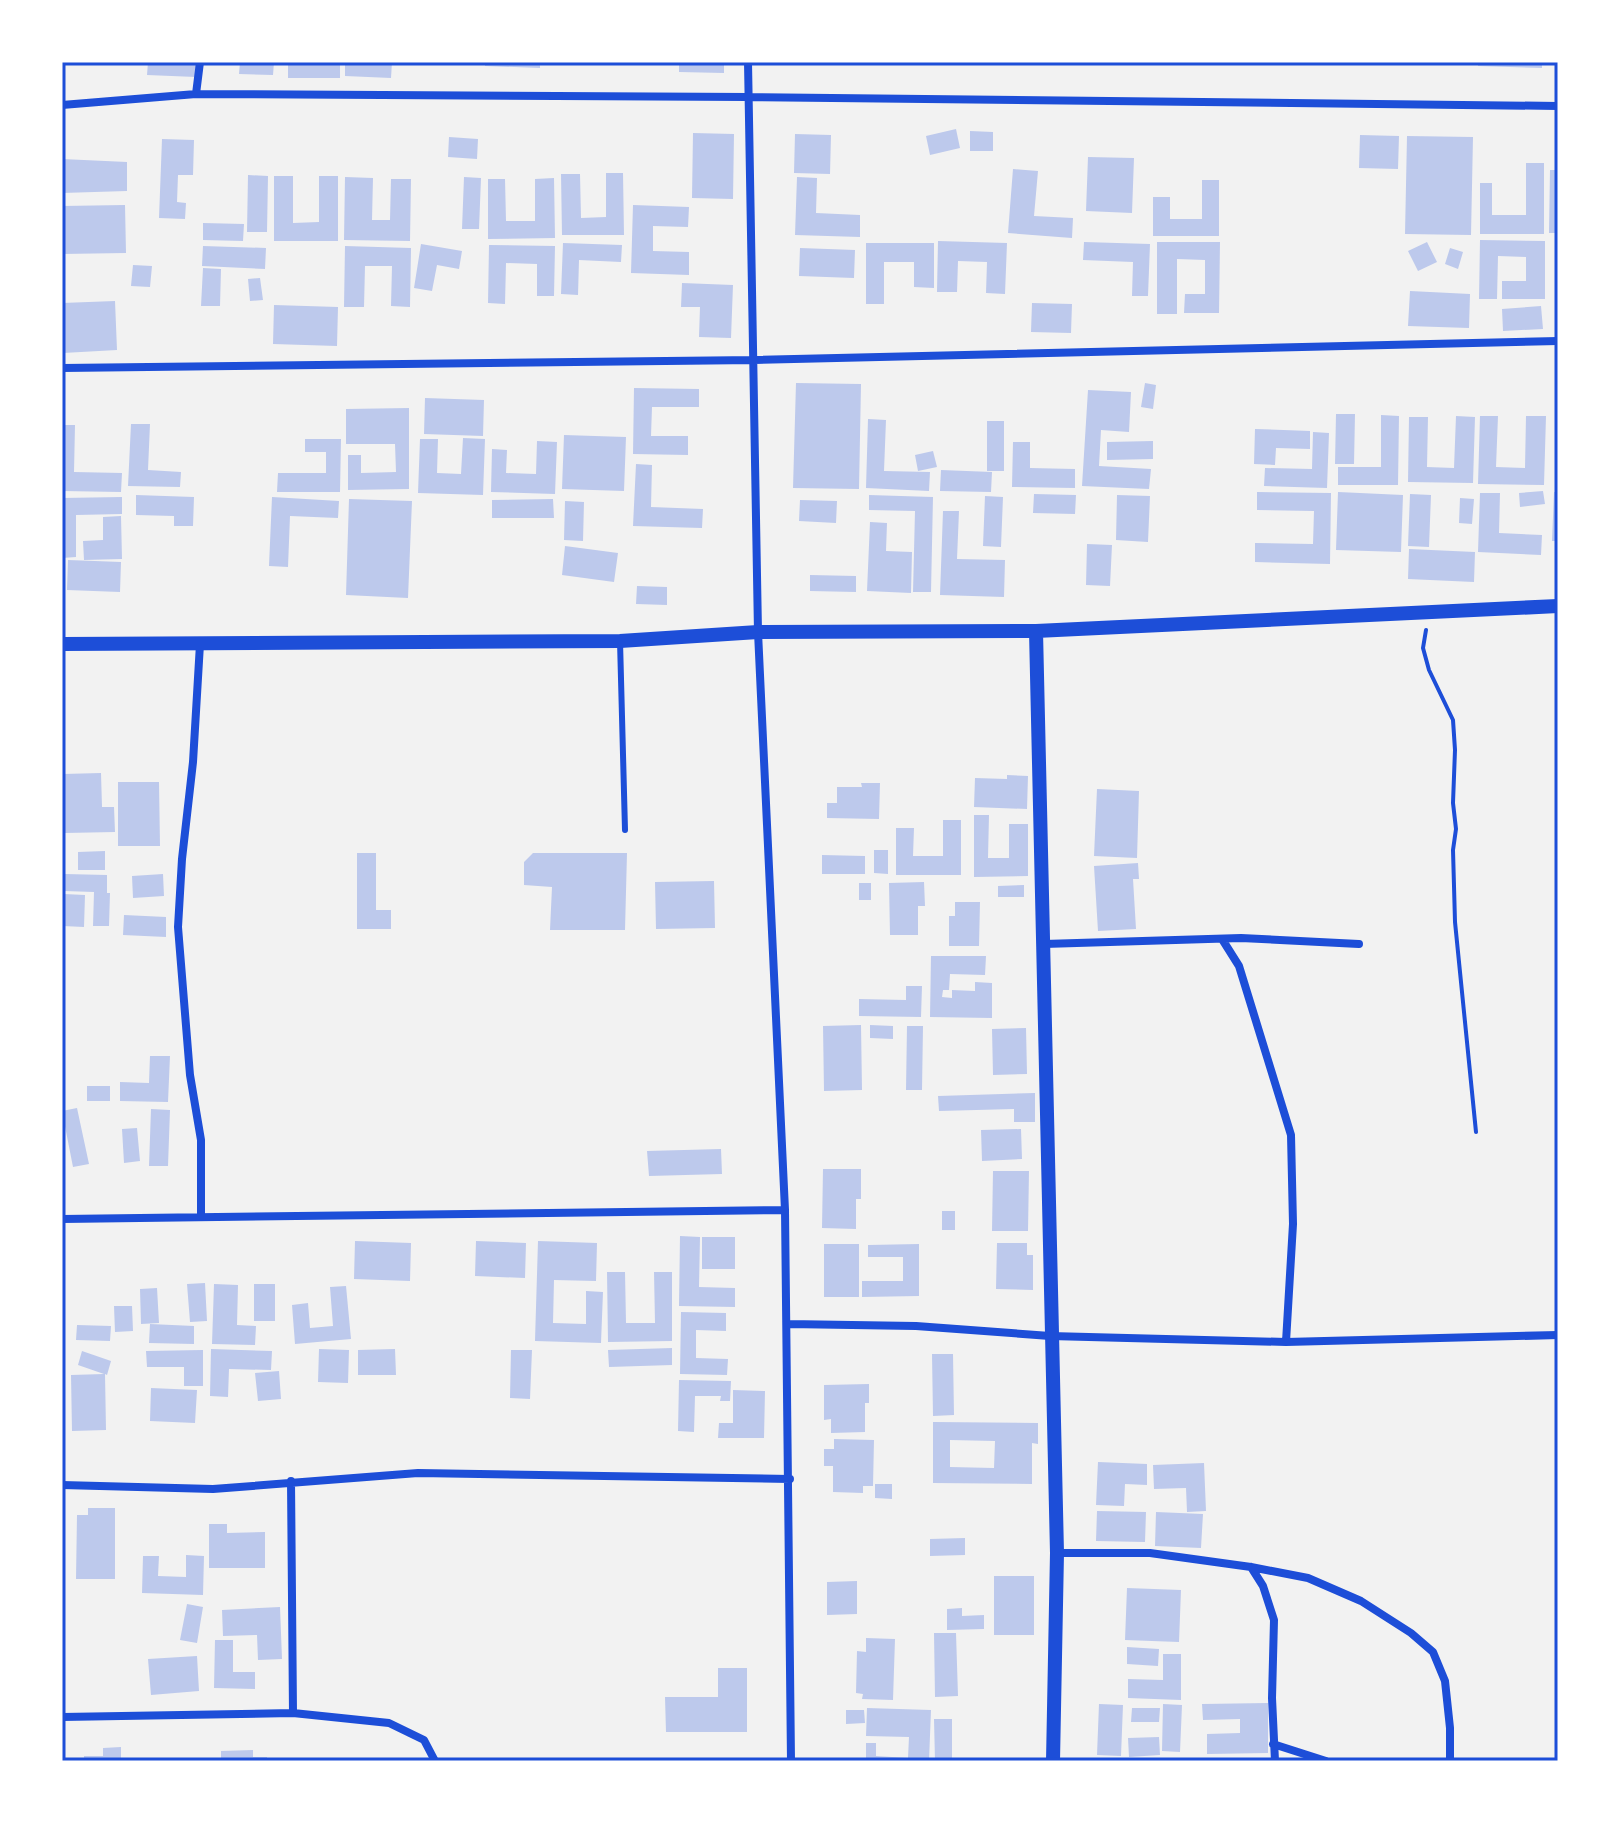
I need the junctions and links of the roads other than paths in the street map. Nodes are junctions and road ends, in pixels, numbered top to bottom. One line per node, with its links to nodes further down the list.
1 (200, 62): 3 (street)
2 (748, 62): 4 (street)
3 (196, 94): 4 (street); 5 (street)
4 (748, 97): 6 (street); 8 (street)
5 (62, 105)
6 (1558, 106)
7 (1558, 341): 8 (street)
8 (755, 360): 9 (street); 12 (street)
9 (62, 368)
10 (1558, 606): 11 (street)
11 (1036, 631): 12 (street); 18 (street)
12 (758, 632): 13 (street); 20 (street)
13 (620, 641): 15 (street); 16 (lane)
14 (62, 644): 15 (street)
15 (200, 644): 21 (street)
16 (625, 830)
17 (1222, 939): 18 (street); 19 (street); 26 (street)
18 (1044, 944): 25 (street)
19 (1359, 944)
20 (785, 1210): 21 (street); 23 (street)
21 (201, 1216): 22 (street)
22 (62, 1219)
23 (788, 1324): 25 (street); 27 (street)
24 (1558, 1335): 26 (street)
25 (1050, 1336): 26 (street); 30 (street)
26 (1286, 1342)
27 (790, 1479): 28 (street); 36 (street)
28 (291, 1481): 29 (street); 32 (street)
29 (62, 1485)
30 (1057, 1553): 31 (street); 37 (street)
31 (1251, 1567): 34 (street); 40 (street)
32 (293, 1713): 33 (street); 35 (street)
33 (62, 1717)
34 (1273, 1744): 38 (street); 39 (street)
35 (435, 1761)
36 (791, 1761)
37 (1053, 1761)
38 (1275, 1761)
39 (1326, 1761)
40 (1450, 1761)

